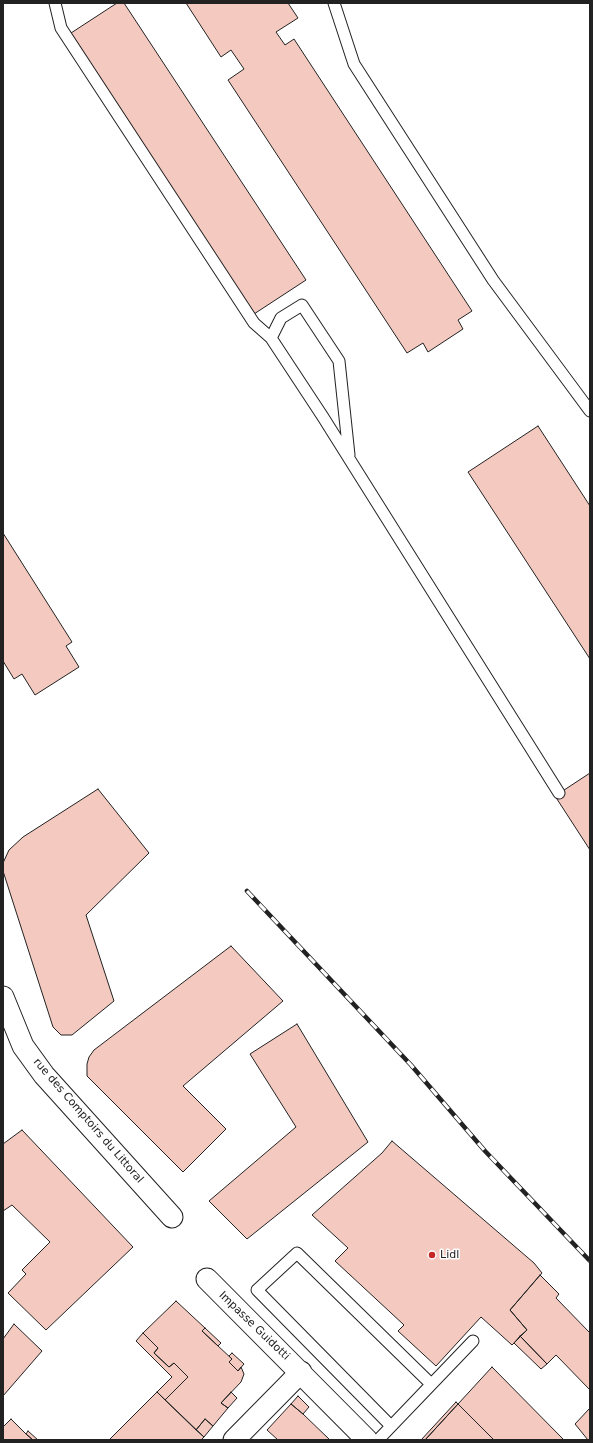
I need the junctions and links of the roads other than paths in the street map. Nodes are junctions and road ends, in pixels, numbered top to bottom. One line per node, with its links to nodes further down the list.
1 (55, 3): 3 (lane)
2 (334, 3): 4 (lane)
3 (271, 338): 5 (lane); 5 (lane)
4 (590, 411)
5 (350, 461): 6 (lane)
6 (559, 793)
7 (3, 997): 8 (street, rue des Comptoirs du Littoral)
8 (172, 1217)
9 (207, 1279): 11 (street, Impasse Guidotti)
10 (473, 1341): 12 (lane)
11 (301, 1372): 14 (street); 15 (street, Impasse Guidotti)
12 (431, 1384): 13 (lane); 13 (lane)
13 (391, 1426): 16 (lane)
14 (234, 1440)
15 (367, 1440)
16 (378, 1440)

